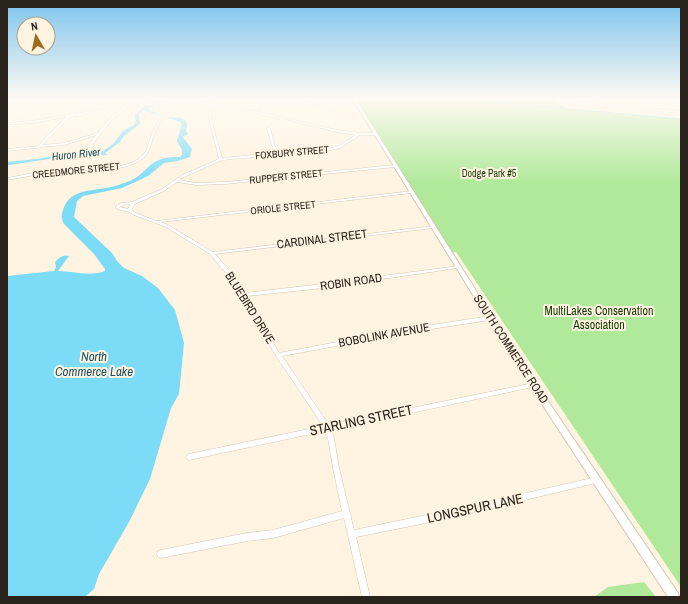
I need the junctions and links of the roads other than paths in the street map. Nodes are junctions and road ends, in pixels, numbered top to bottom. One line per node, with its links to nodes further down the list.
1 (58, 126): 11 (street)
2 (105, 126): 8 (street)
3 (158, 126): 17 (street, CREEDMORE STREET)
4 (212, 126): 15 (street)
5 (271, 126): 14 (street)
6 (317, 126): 9 (street)
7 (369, 126): 10 (street, SOUTH COMMERCE ROAD)
8 (98, 134): 11 (street); 12 (street)
9 (359, 134): 10 (street); 14 (street, FOXBURY STREET)
10 (374, 134): 16 (street, SOUTH COMMERCE ROAD)
11 (38, 148): 13 (street)
12 (87, 149)
13 (7, 150)
14 (276, 154): 15 (street, FOXBURY STREET)
15 (221, 159): 18 (street)
16 (394, 166): 18 (street, RUPPERT STREET); 19 (street, SOUTH COMMERCE ROAD)
17 (7, 179)
18 (177, 181): 20 (street)
19 (411, 192): 22 (street, ORIOLE STREET); 23 (street, SOUTH COMMERCE ROAD)
20 (133, 203): 21 (street); 21 (street, BLUEBIRD DRIVE)
21 (131, 211): 22 (street, BLUEBIRD DRIVE)
22 (155, 222): 24 (street, BLUEBIRD DRIVE)
23 (433, 226): 24 (street, CARDINAL STREET); 25 (street, SOUTH COMMERCE ROAD)
24 (212, 253): 26 (street, BLUEBIRD DRIVE)
25 (458, 267): 26 (street, ROBIN ROAD); 27 (street, SOUTH COMMERCE ROAD)
26 (244, 295): 28 (street, BLUEBIRD DRIVE)
27 (490, 318): 28 (street, BOBOLINK AVENUE); 29 (street, SOUTH COMMERCE ROAD)
28 (278, 355): 30 (street, BLUEBIRD DRIVE)
29 (533, 385): 30 (street, STARLING STREET); 32 (street, SOUTH COMMERCE ROAD)
30 (327, 427): 31 (street, STARLING STREET); 33 (street, BLUEBIRD DRIVE)
31 (189, 457)
32 (597, 480): 34 (street, LONGSPUR LANE); 37 (street, SOUTH COMMERCE ROAD)
33 (347, 513): 34 (street, BLUEBIRD DRIVE); 35 (street)
34 (352, 534): 36 (street)
35 (161, 554)
36 (366, 597)
37 (674, 597)

